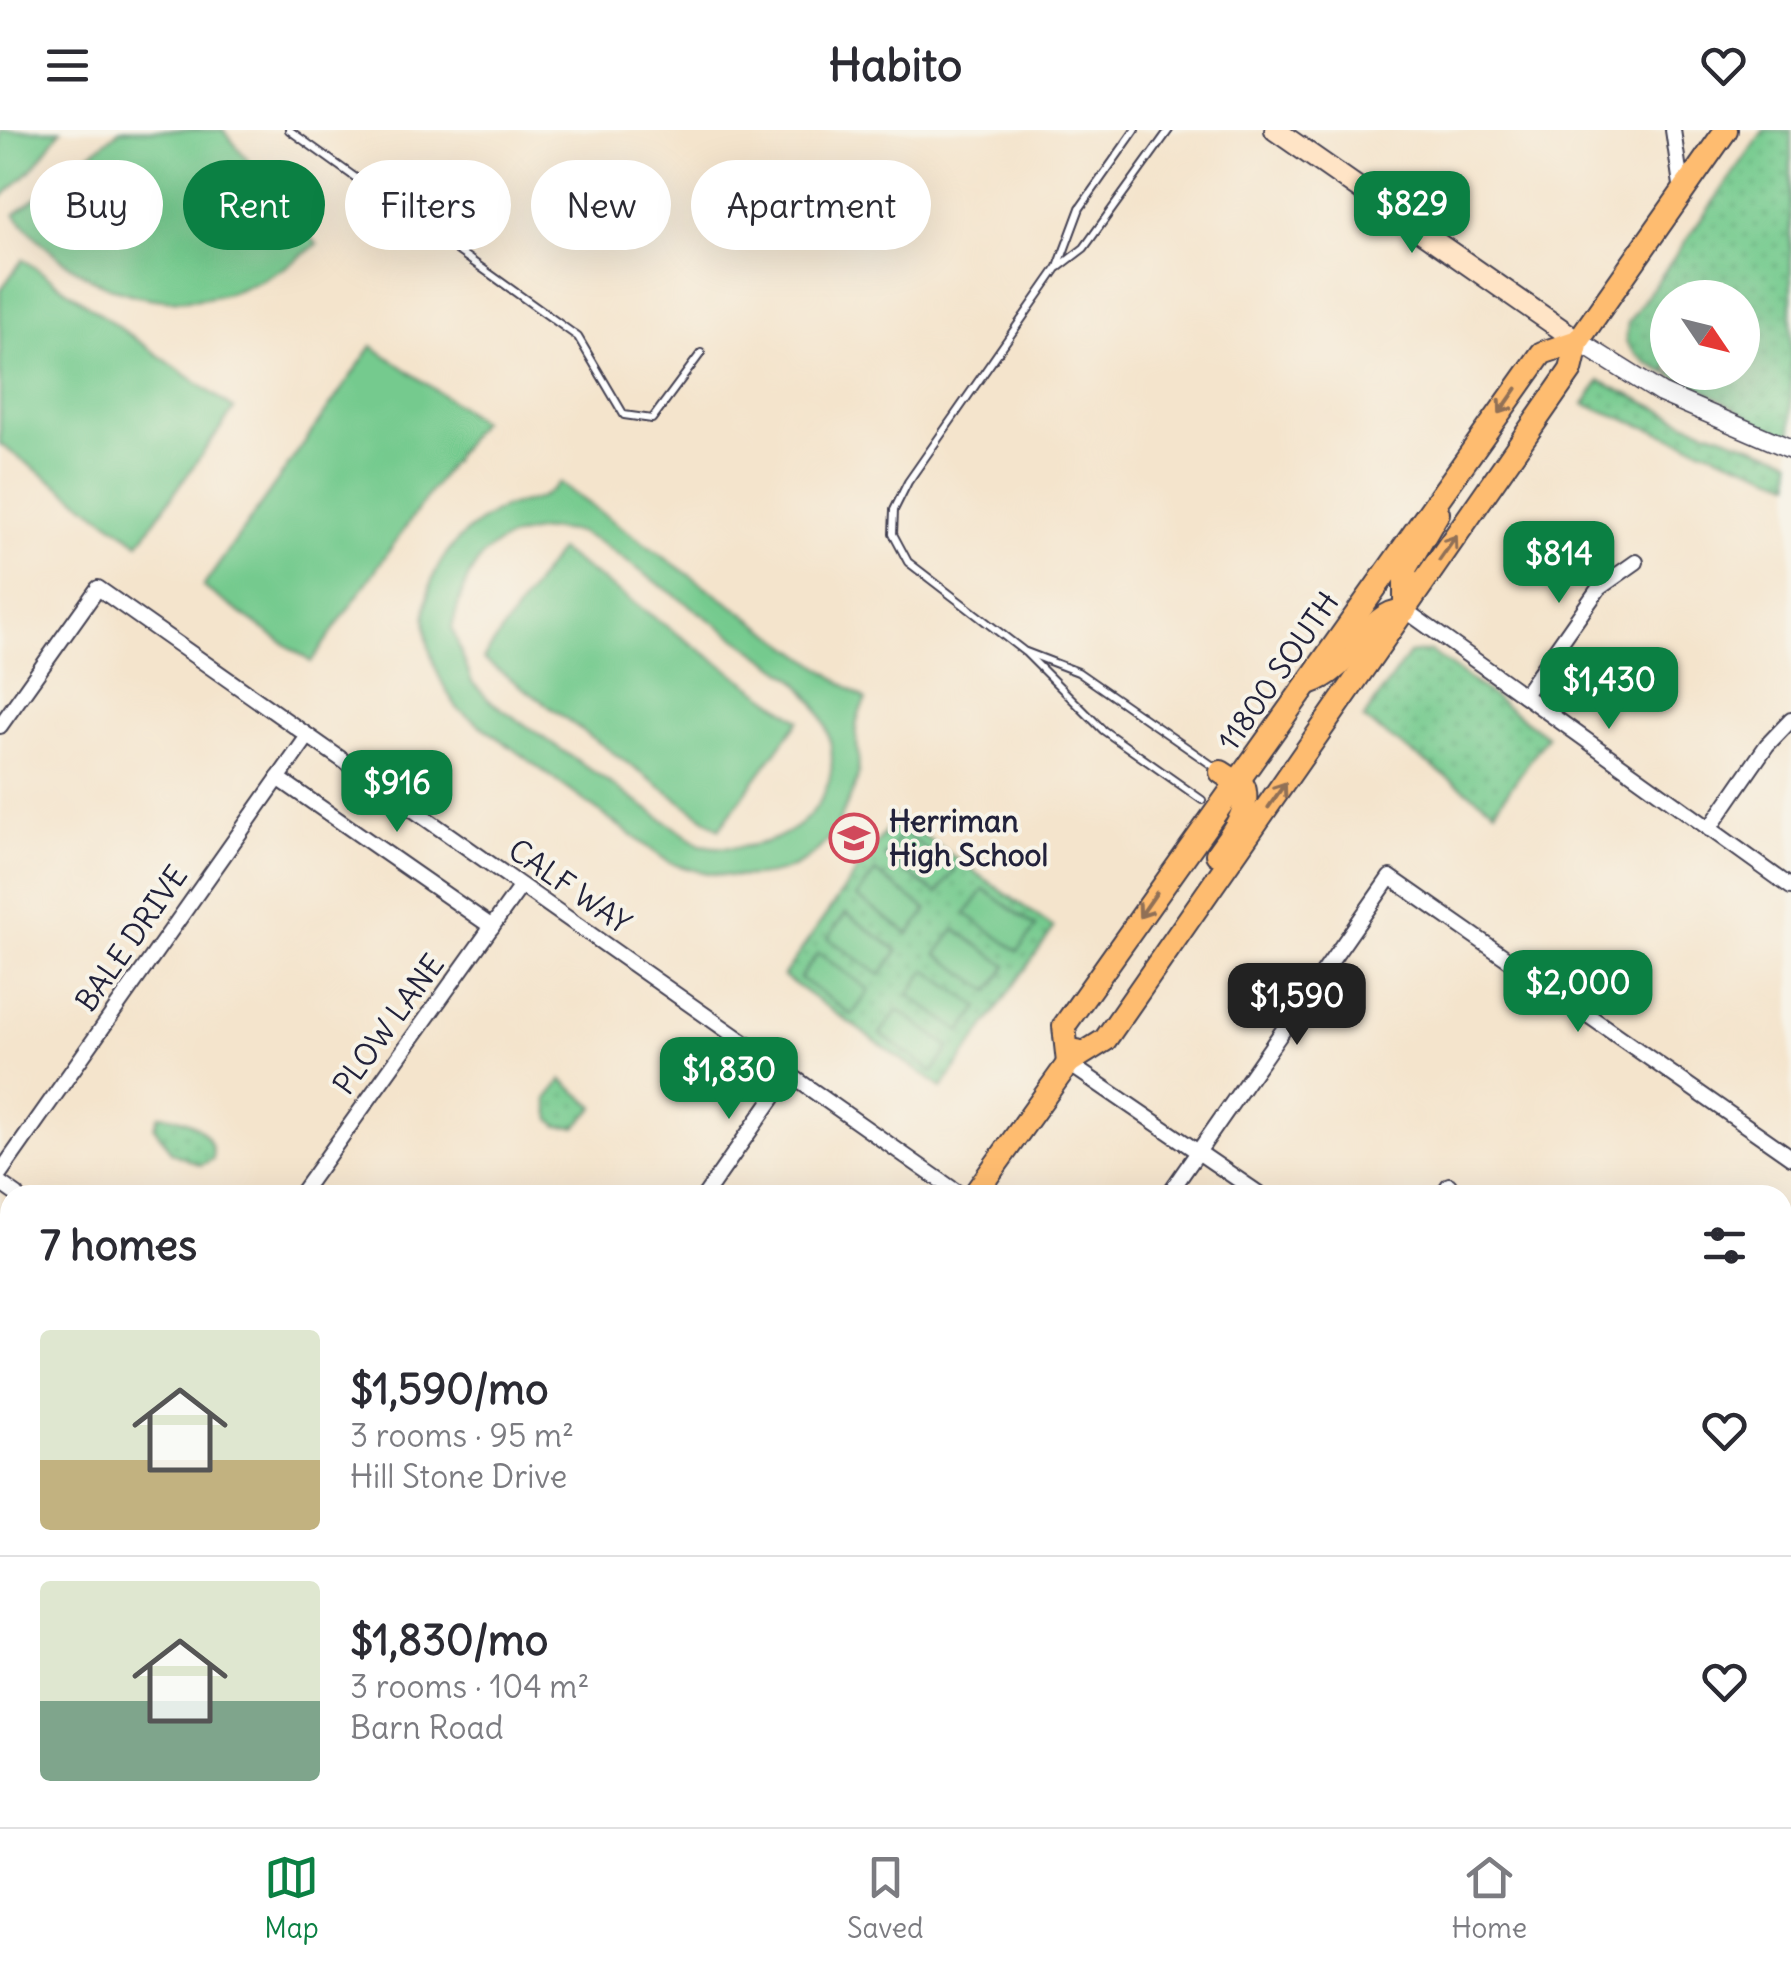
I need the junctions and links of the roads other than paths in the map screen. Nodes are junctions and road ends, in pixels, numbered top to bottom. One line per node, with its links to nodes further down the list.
1 (289, 130): 10 (lane)
2 (1135, 130): 8 (lane)
3 (1169, 130): 8 (lane)
4 (1275, 130): 9 (main road)
5 (1672, 130): 7 (street)
6 (1726, 130): 7 (main road, 11800 SOUTH)
7 (1682, 192): 9 (main road, 11800 SOUTH)
8 (1058, 267): 15 (lane)
9 (1578, 341): 11 (street); 12 (main road, 11800 SOUTH, one-way to 12); 14 (main road, 11800 SOUTH, one-way to 9)
10 (701, 353)
11 (1791, 448)
12 (1454, 478): 14 (main road); 16 (main road, 11800 SOUTH)
13 (1636, 562): 17 (street)
14 (1405, 610): 16 (main road); 17 (street); 29 (main road, 11800 SOUTH, one-way to 14)
15 (1025, 652): 21 (lane); 23 (lane)
16 (1308, 684): 21 (main road, 11800 SOUTH)
17 (1524, 695): 25 (street)
18 (1791, 720): 25 (street)
19 (0, 726): 20 (street, CALF WAY)
20 (308, 736): 22 (street, BALE DRIVE); 26 (street, CALF WAY)
21 (1229, 777): 24 (main road, 11800 SOUTH); 29 (main road)
22 (278, 778): 28 (street); 33 (street, BALE DRIVE)
23 (1202, 800): 24 (main road)
24 (1204, 825): 29 (main road, 11800 SOUTH, one-way to 29)
25 (1708, 829): 27 (street)
26 (521, 886): 28 (street, PLOW LANE); 30 (street, CALF WAY)
27 (1791, 886)
28 (492, 927): 34 (street, PLOW LANE)
29 (1068, 1063): 31 (street); 37 (main road, 11800 SOUTH)
30 (790, 1074): 35 (street); 36 (street, CALF WAY)
31 (1199, 1151): 32 (street); 38 (street); 39 (street)
32 (1791, 1156)
33 (0, 1172)
34 (307, 1185)
35 (712, 1185)
36 (947, 1185)
37 (981, 1185)
38 (1175, 1185)
39 (1247, 1185)

